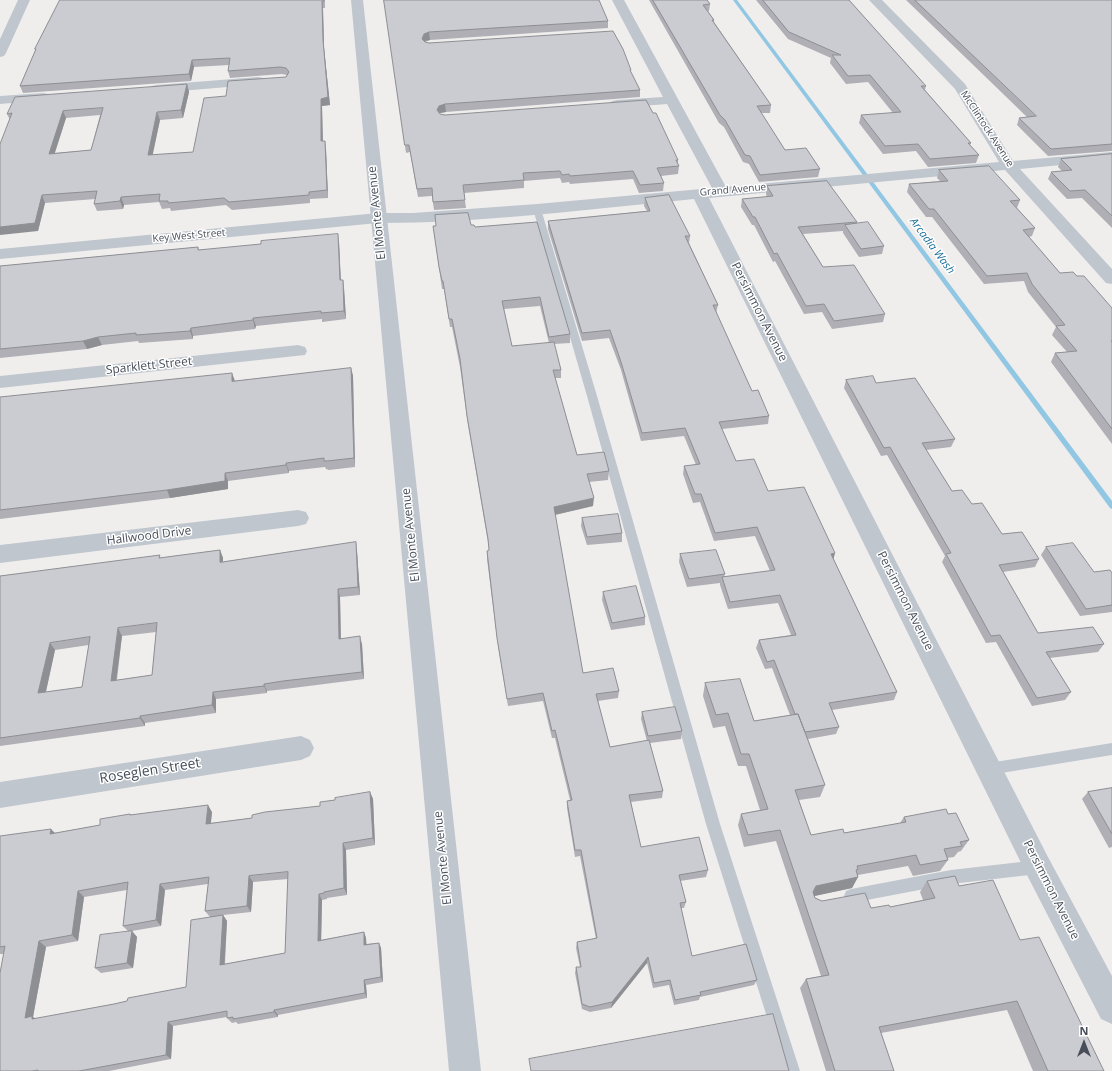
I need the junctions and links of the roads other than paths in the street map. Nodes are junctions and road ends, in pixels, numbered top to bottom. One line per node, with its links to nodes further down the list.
1 (24, 0): 7 (street)
2 (357, 0): 18 (street, El Monte Avenue)
3 (618, 0): 5 (street, Persimmon Avenue)
4 (875, 0): 15 (street, McClintock Avenue)
5 (634, 30): 6 (street); 12 (street, Persimmon Avenue)
6 (618, 32)
7 (0, 53)
8 (274, 80): 9 (street)
9 (141, 90)
10 (55, 96): 11 (street)
11 (0, 100)
12 (672, 100): 13 (street); 16 (street, Persimmon Avenue)
13 (602, 106)
14 (1112, 156): 15 (street, Grand Avenue)
15 (1009, 166): 16 (street, Grand Avenue); 20 (street, McClintock Avenue)
16 (710, 192): 17 (street, Grand Avenue); 27 (street, Persimmon Avenue)
17 (537, 209): 18 (street, Grand Avenue); 33 (lane)
18 (378, 218): 19 (street, Key West Street); 32 (street, El Monte Avenue)
19 (0, 254)
20 (1112, 279)
21 (298, 351): 22 (street, Sparklett Street)
22 (0, 382)
23 (298, 518): 24 (street, Hallwood Drive)
24 (0, 554)
25 (301, 748): 28 (street, Roseglen Street)
26 (1112, 749): 27 (lane)
27 (989, 769): 29 (street, Persimmon Avenue)
28 (0, 795)
29 (1038, 867): 30 (lane); 31 (street, Persimmon Avenue)
30 (838, 898)
31 (1112, 1008)
32 (465, 1071)
33 (792, 1071)

